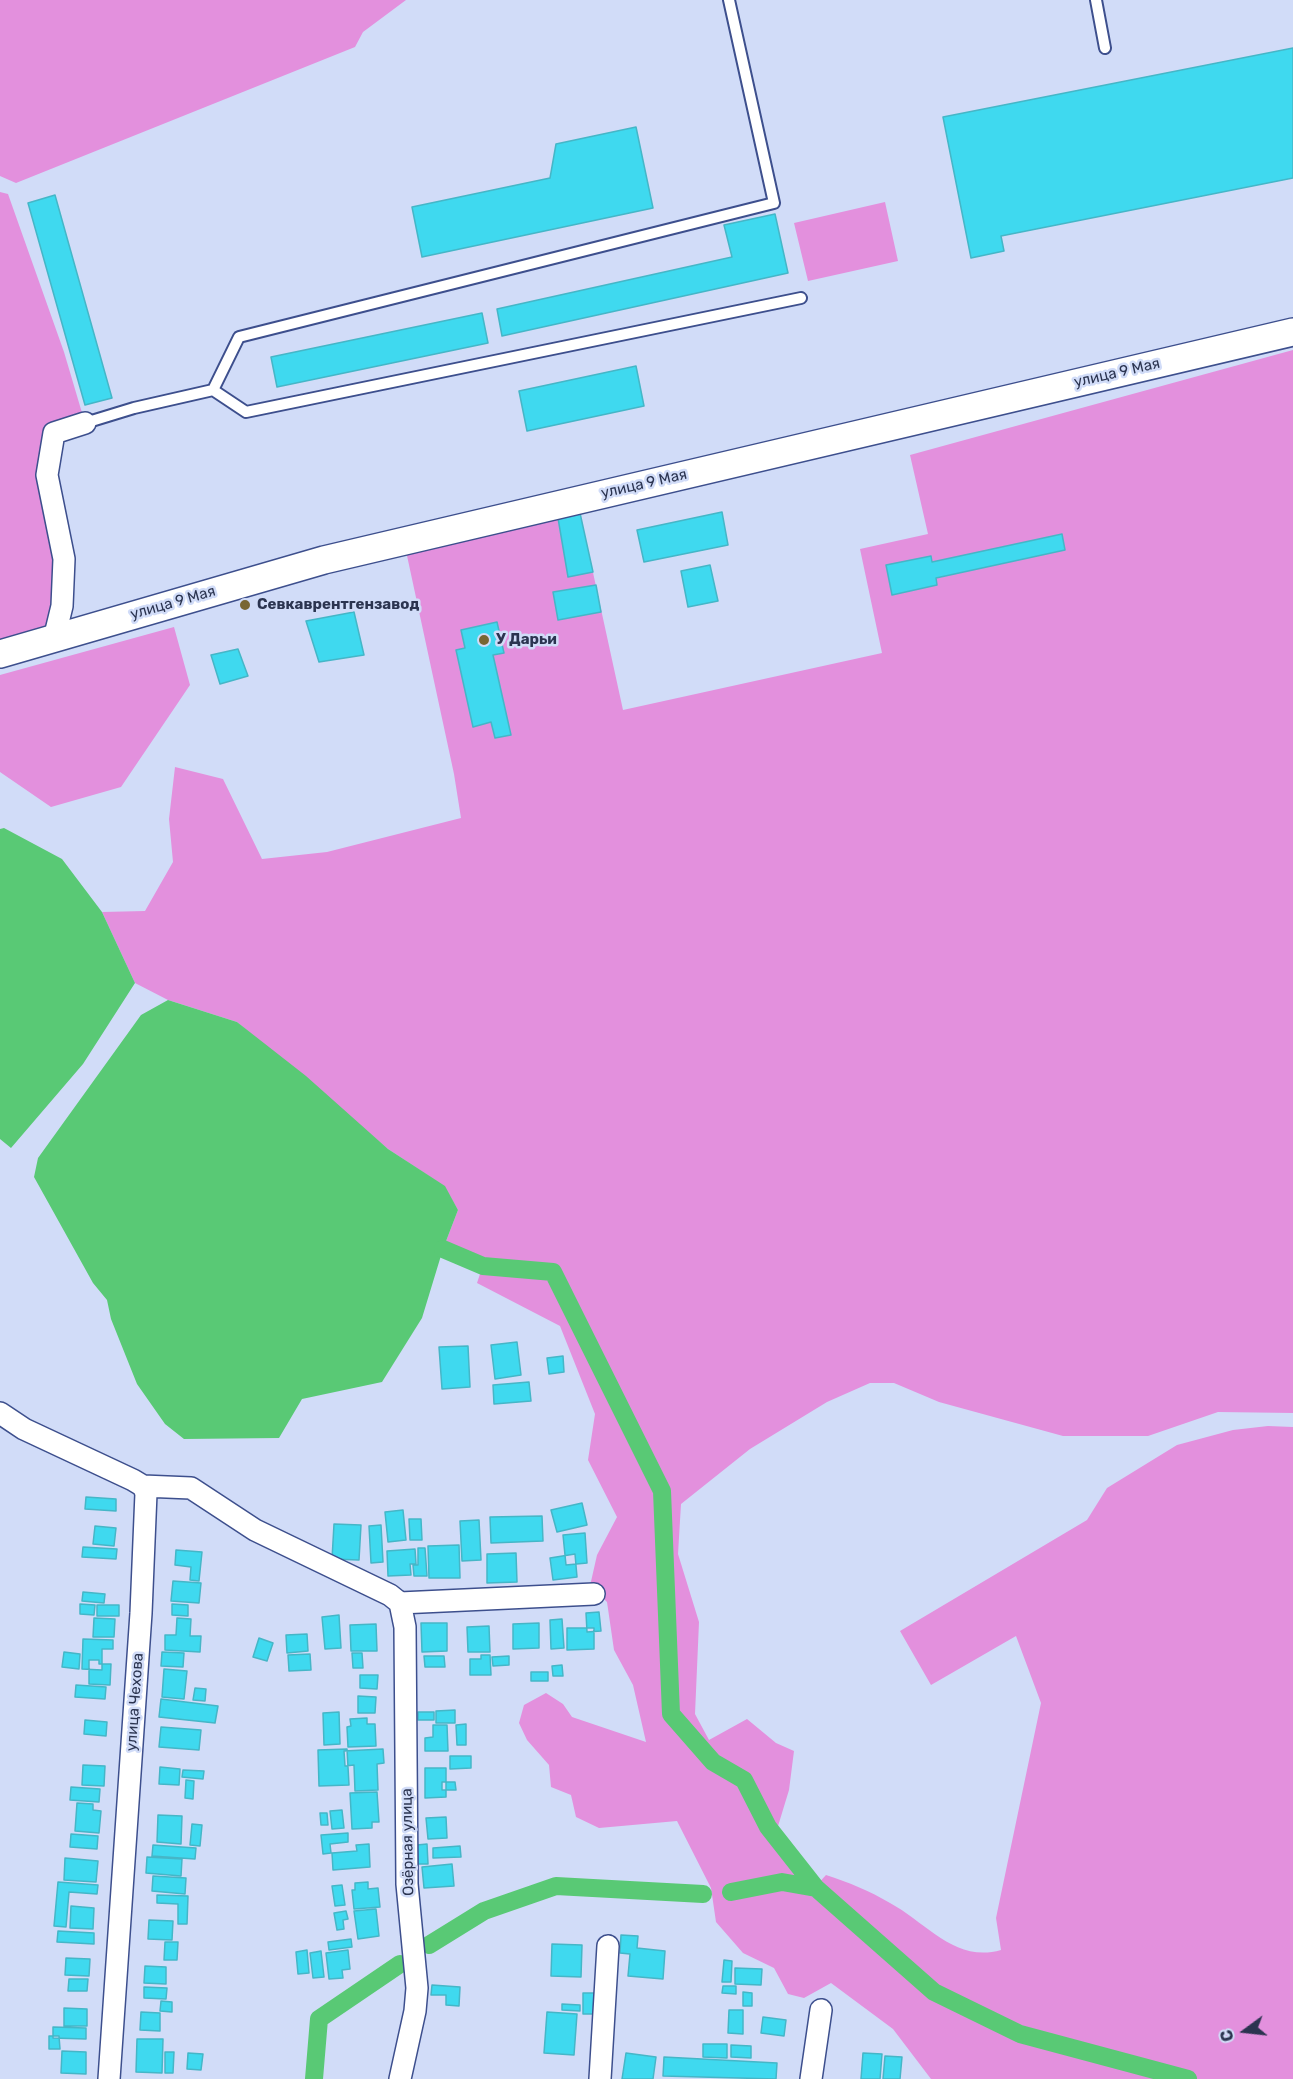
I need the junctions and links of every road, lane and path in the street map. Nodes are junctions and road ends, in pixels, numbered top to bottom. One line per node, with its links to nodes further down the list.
1 (729, 0): 6 (lane)
2 (1096, 0): 3 (lane)
3 (1105, 48)
4 (801, 297): 6 (lane)
5 (1293, 332): 8 (street, улица 9 Мая)
6 (213, 390): 7 (lane)
7 (85, 423): 8 (street)
8 (54, 639): 9 (street, улица 9 Мая)
9 (0, 654)
10 (0, 1413): 11 (street)
11 (143, 1486): 13 (street); 16 (street, улица Чехова)
12 (594, 1594): 13 (street)
13 (400, 1603): 17 (street, Озёрная улица)
14 (608, 1946): 18 (street)
15 (821, 2010): 19 (street)
16 (109, 2079)
17 (400, 2079)
18 (600, 2079)
19 (811, 2079)

